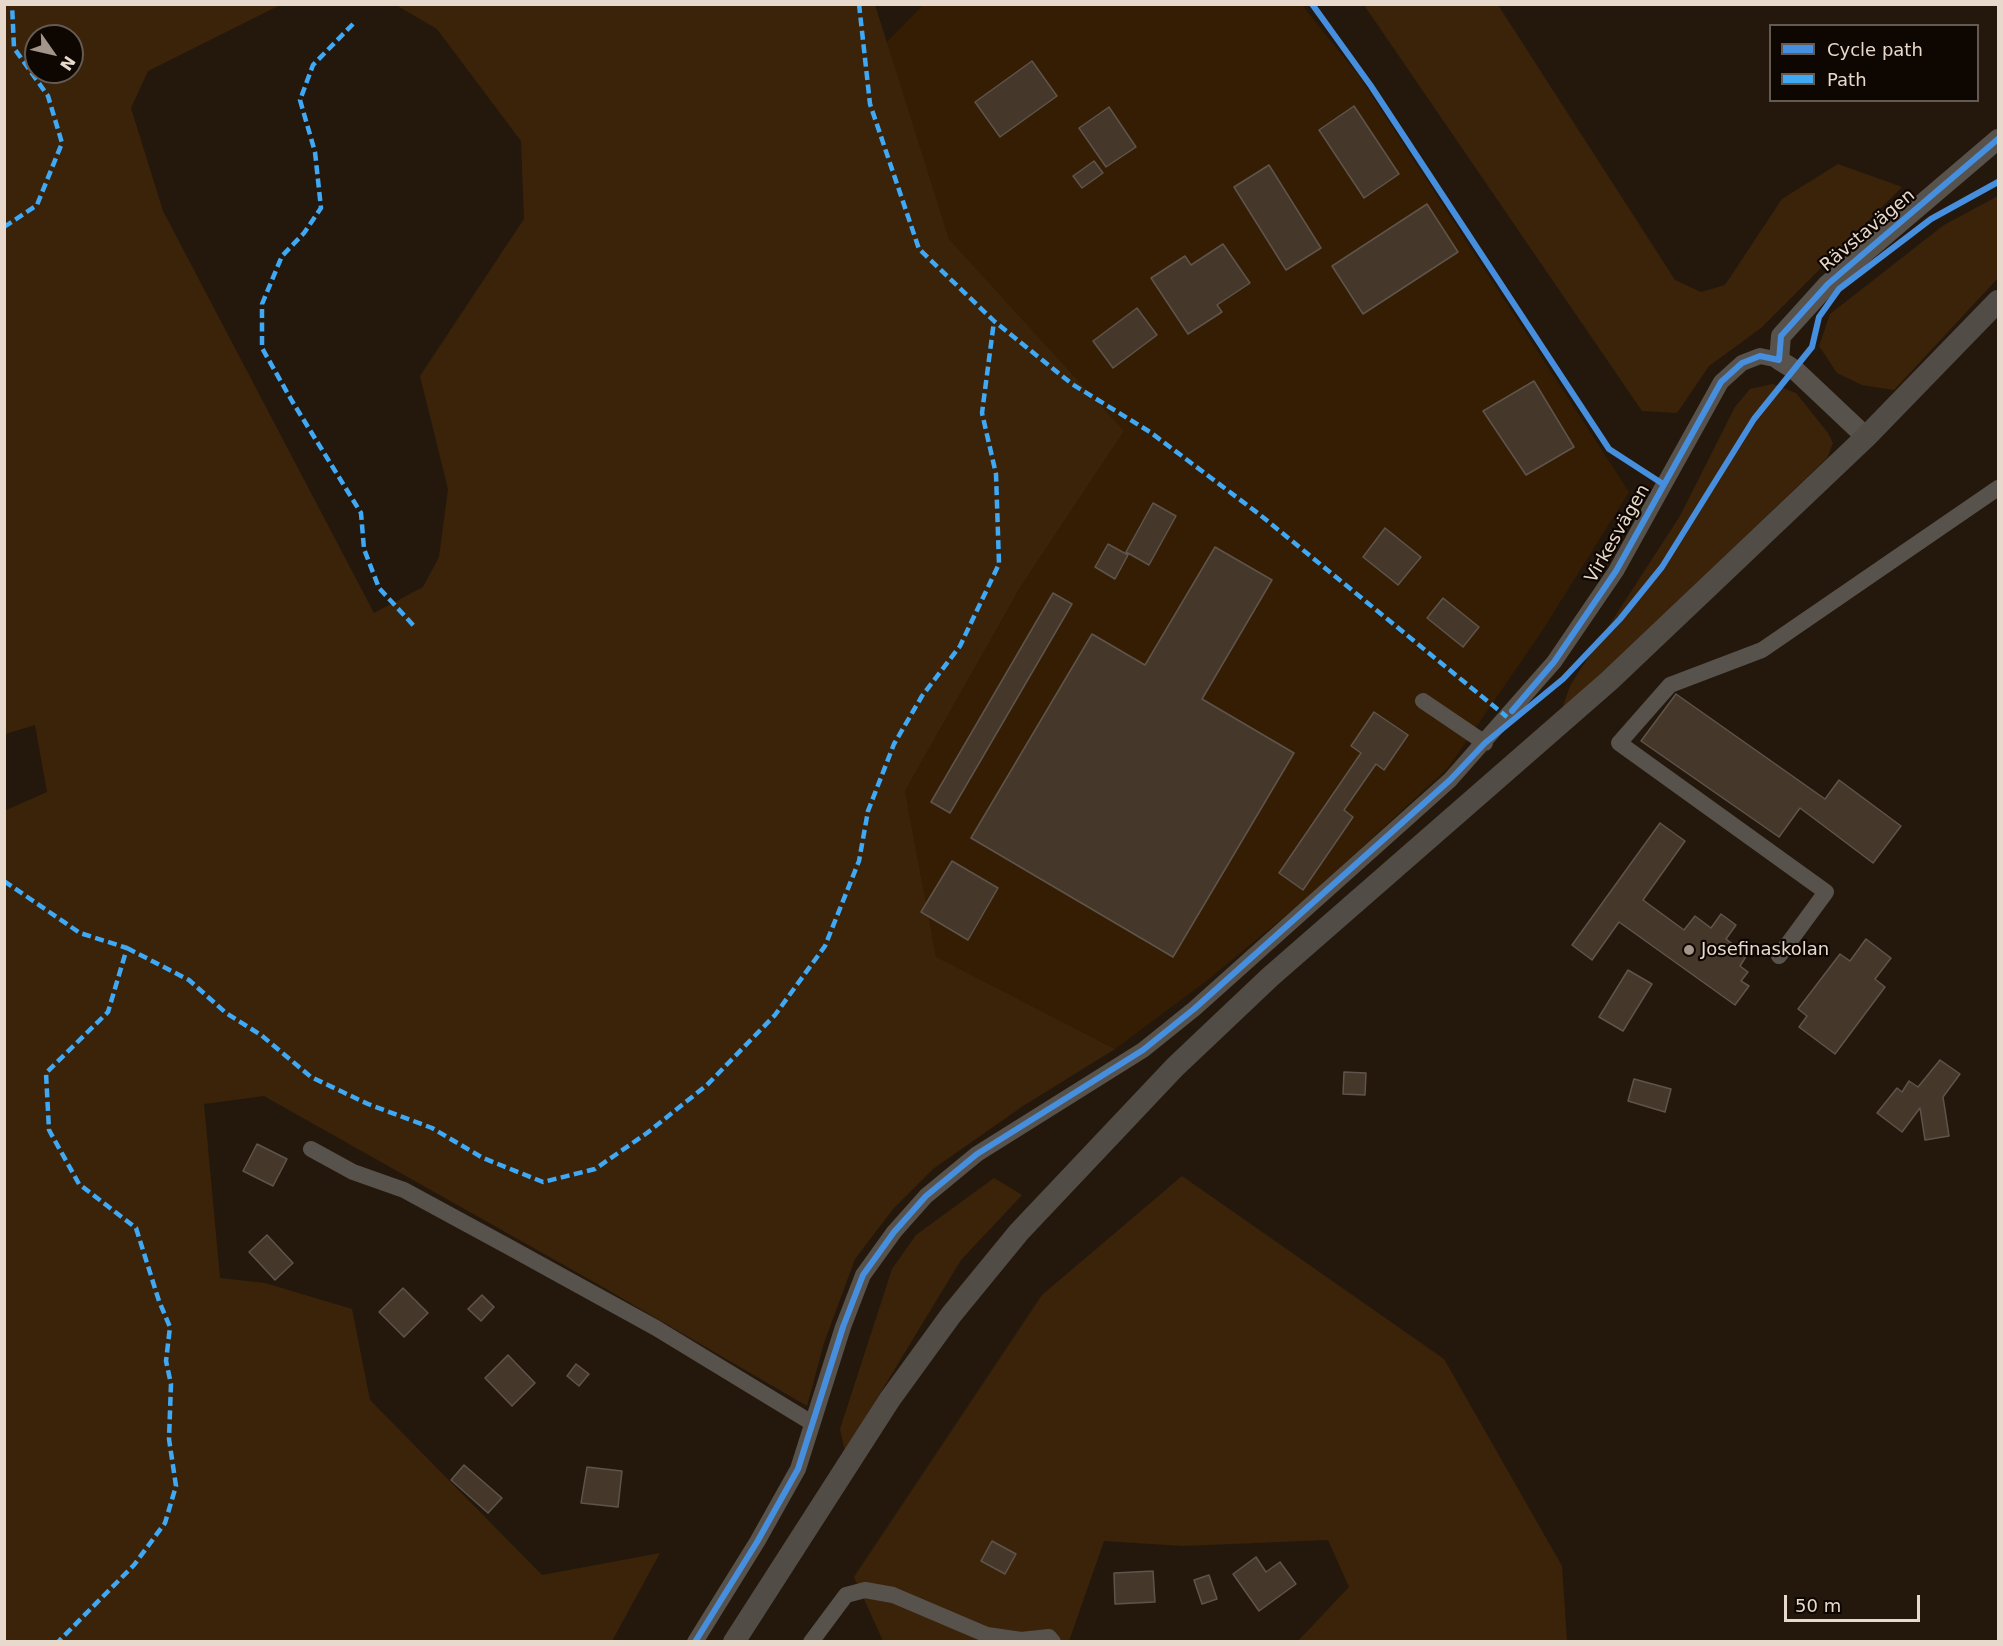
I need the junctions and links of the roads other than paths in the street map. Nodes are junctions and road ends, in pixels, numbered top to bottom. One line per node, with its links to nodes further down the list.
1 (1998, 139): 3 (street, Rävstavägen)
2 (1998, 301): 4 (main road)
3 (1779, 360): 4 (street); 7 (street, Virkesvägen)
4 (1866, 437): 12 (main road)
5 (1998, 488): 8 (street)
6 (1423, 701): 7 (street)
7 (1485, 743): 10 (street, Virkesvägen)
8 (1779, 956)
9 (311, 1149): 10 (street)
10 (812, 1423): 11 (street, Virkesvägen)
11 (695, 1641)
12 (734, 1641)
13 (811, 1641): 14 (street)
14 (1053, 1641)

